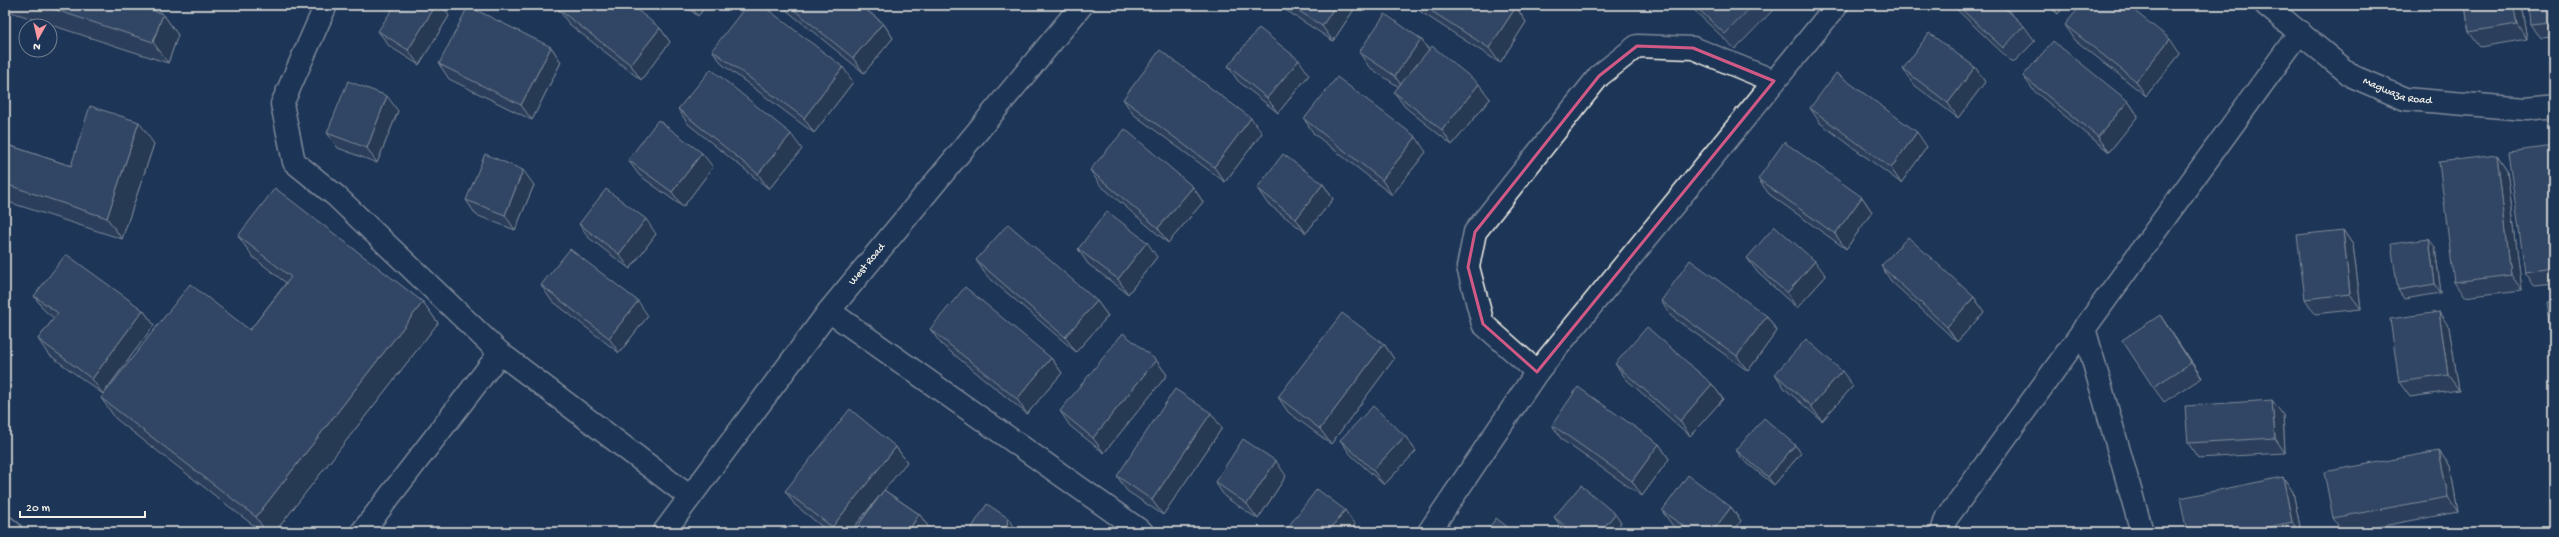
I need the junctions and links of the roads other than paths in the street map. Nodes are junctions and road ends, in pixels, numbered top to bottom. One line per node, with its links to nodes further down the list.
1 (326, 5): 10 (street)
2 (1082, 5): 8 (street, West Road)
3 (1836, 5): 6 (street)
4 (2266, 5): 5 (street, Magwaza Road)
5 (2300, 32): 7 (street, Magwaza Road); 9 (street)
6 (1774, 81): 11 (street); 11 (street)
7 (2554, 106)
8 (829, 311): 12 (street, West Road); 17 (street)
9 (2084, 328): 19 (street); 20 (street)
10 (500, 353): 12 (street); 15 (street)
11 (1537, 372): 18 (street)
12 (690, 497): 16 (street, West Road)
13 (5, 526): 14 (street)
14 (12, 532)
15 (362, 532)
16 (664, 532)
17 (1142, 532)
18 (1429, 532)
19 (1942, 532)
20 (2142, 532)

